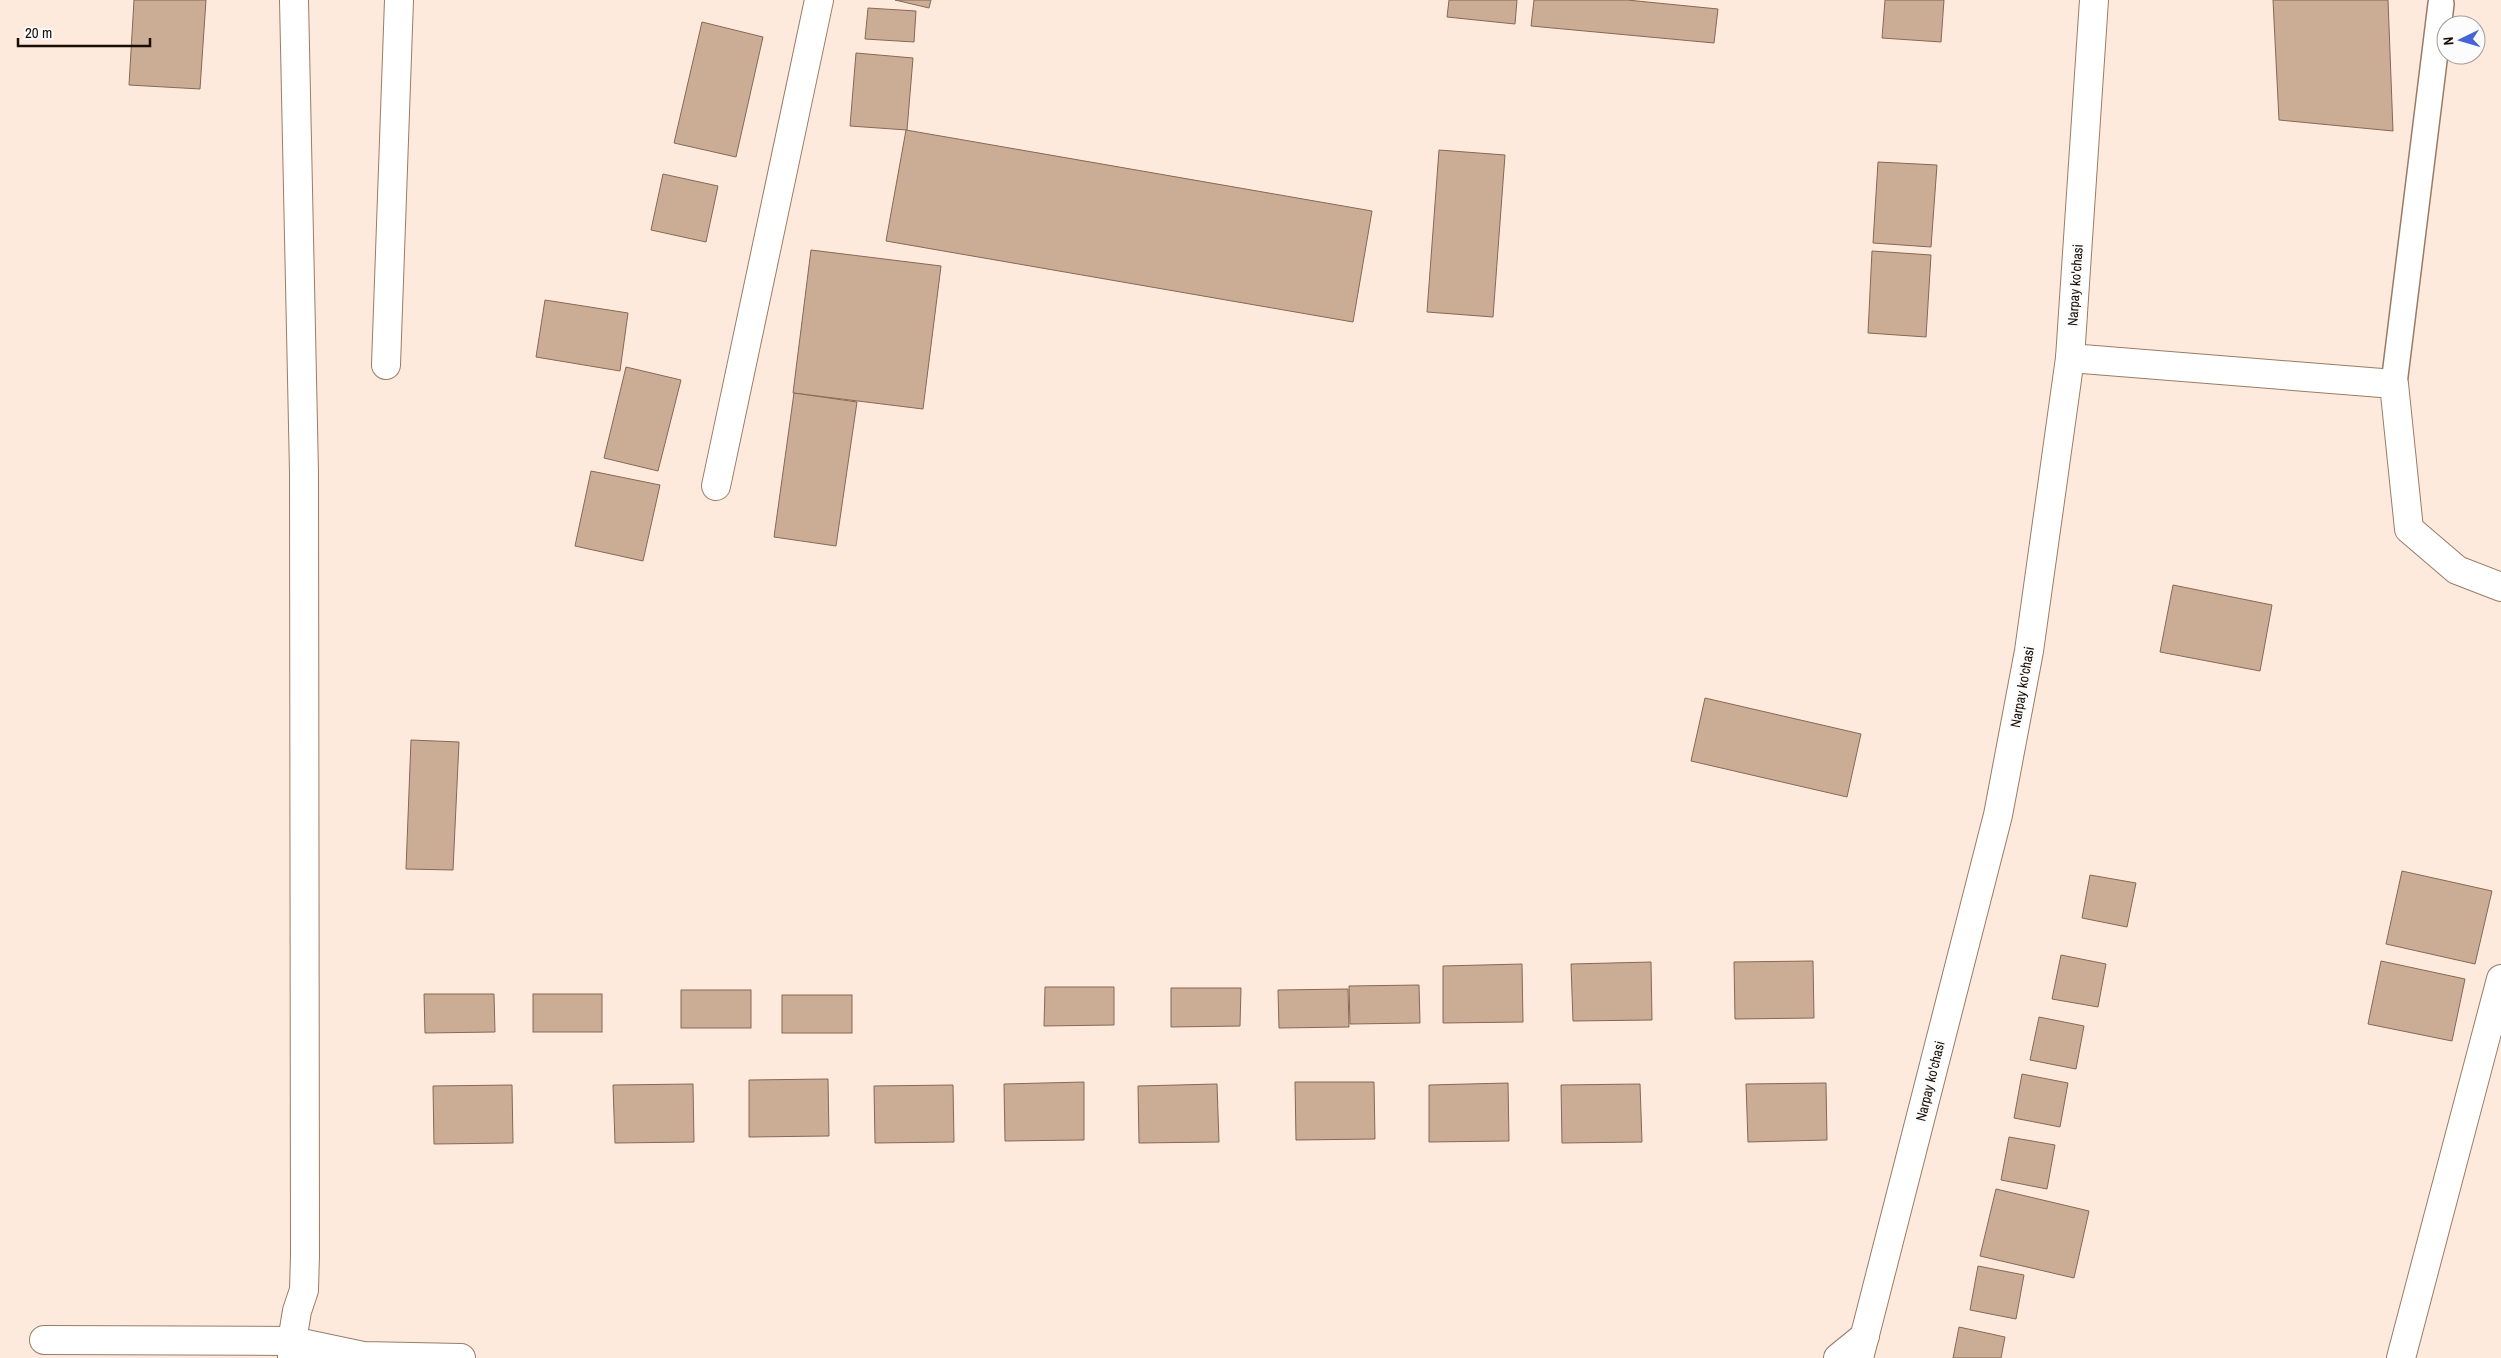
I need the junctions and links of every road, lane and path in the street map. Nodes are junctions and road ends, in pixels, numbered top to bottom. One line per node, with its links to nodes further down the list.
1 (294, 0): 14 (street)
2 (399, 0): 7 (street)
3 (819, 0): 9 (street)
4 (2094, 0): 6 (street, Narpay ko'chasi)
5 (2441, 4): 8 (lane)
6 (2070, 358): 8 (street); 13 (street, Narpay ko'chasi)
7 (386, 365)
8 (2394, 384): 10 (street)
9 (716, 486)
10 (2501, 587)
11 (2501, 979): 17 (street)
12 (44, 1340): 14 (street)
13 (1862, 1347): 16 (street)
14 (292, 1349): 15 (street)
15 (461, 1358)
16 (1838, 1358)
17 (2401, 1358)

